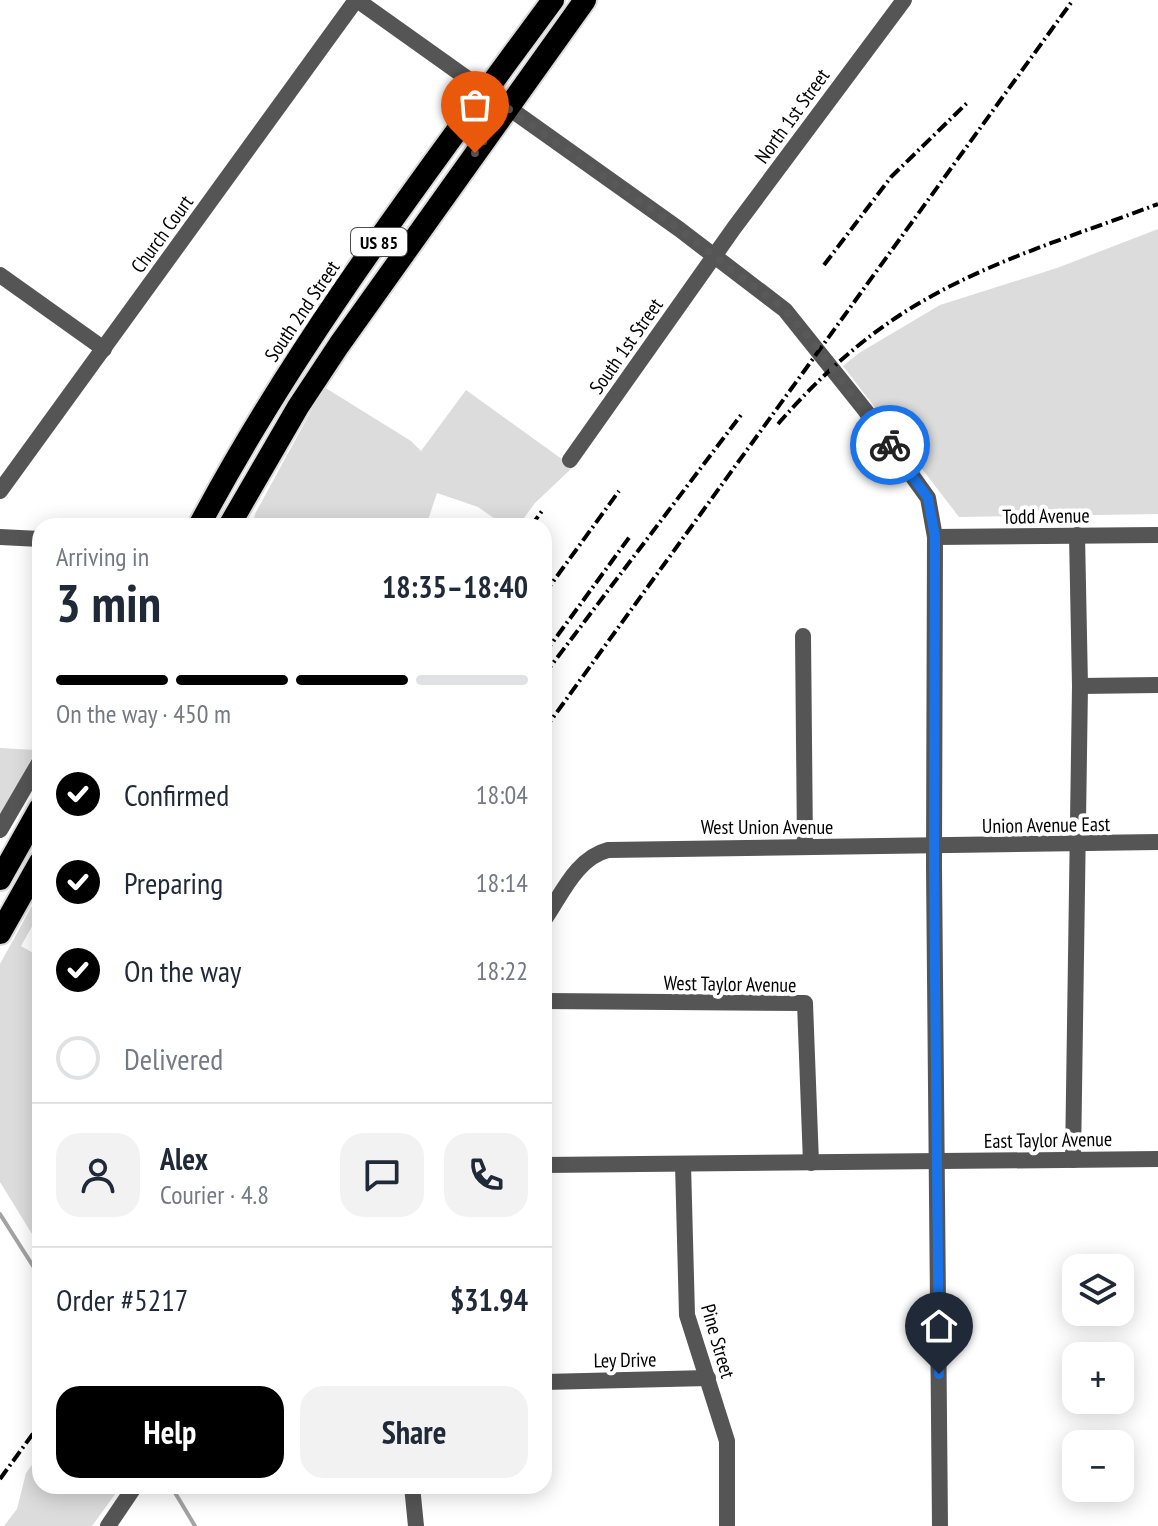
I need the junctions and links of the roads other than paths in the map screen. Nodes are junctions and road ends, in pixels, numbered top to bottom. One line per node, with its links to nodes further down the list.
1 (357, 0): 5 (street); 9 (street, Church Court)
2 (553, 0): 5 (highway, US 85)
3 (585, 0): 6 (highway, US 85)
4 (896, 3): 7 (street, North 1st Street)
5 (485, 93): 6 (street); 12 (highway, South 2nd Street / US 85)
6 (507, 108): 7 (street); 13 (highway, US 85)
7 (715, 256): 10 (street, South 1st Street); 17 (street)
8 (0, 275): 9 (street)
9 (104, 349): 11 (street, Church Court)
10 (570, 460)
11 (0, 491)
12 (203, 518)
13 (234, 518)
14 (1077, 535): 15 (street, Todd Avenue); 17 (street, Todd Avenue); 21 (street)
15 (1158, 535)
16 (0, 537): 18 (street)
17 (935, 537): 28 (street)
18 (32, 539)
19 (803, 636): 27 (street)
20 (1158, 685): 21 (street)
21 (1080, 686): 26 (street)
22 (32, 775): 24 (street)
23 (32, 822): 30 (highway)
24 (0, 830)
25 (1158, 842): 26 (street, Union Avenue East)
26 (1075, 845): 28 (street, Union Avenue East); 35 (street)
27 (805, 846): 28 (street, West Union Avenue); 31 (street, West Union Avenue)
28 (935, 846): 36 (street)
29 (32, 876): 32 (highway)
30 (0, 879)
31 (552, 908)
32 (0, 933)
33 (552, 1001): 37 (street, West Taylor Avenue)
34 (1158, 1159): 35 (street, East Taylor Avenue)
35 (1073, 1160): 36 (street, East Taylor Avenue)
36 (938, 1162): 37 (street); 47 (street)
37 (811, 1163): 38 (street)
38 (683, 1164): 39 (street); 40 (street, Pine Street)
39 (552, 1165)
40 (708, 1378): 41 (street, Ley Drive); 46 (street, Pine Street)
41 (552, 1382)
42 (131, 1494): 44 (street)
43 (413, 1494): 45 (street)
44 (116, 1522)
45 (416, 1526)
46 (727, 1526)
47 (940, 1526)

